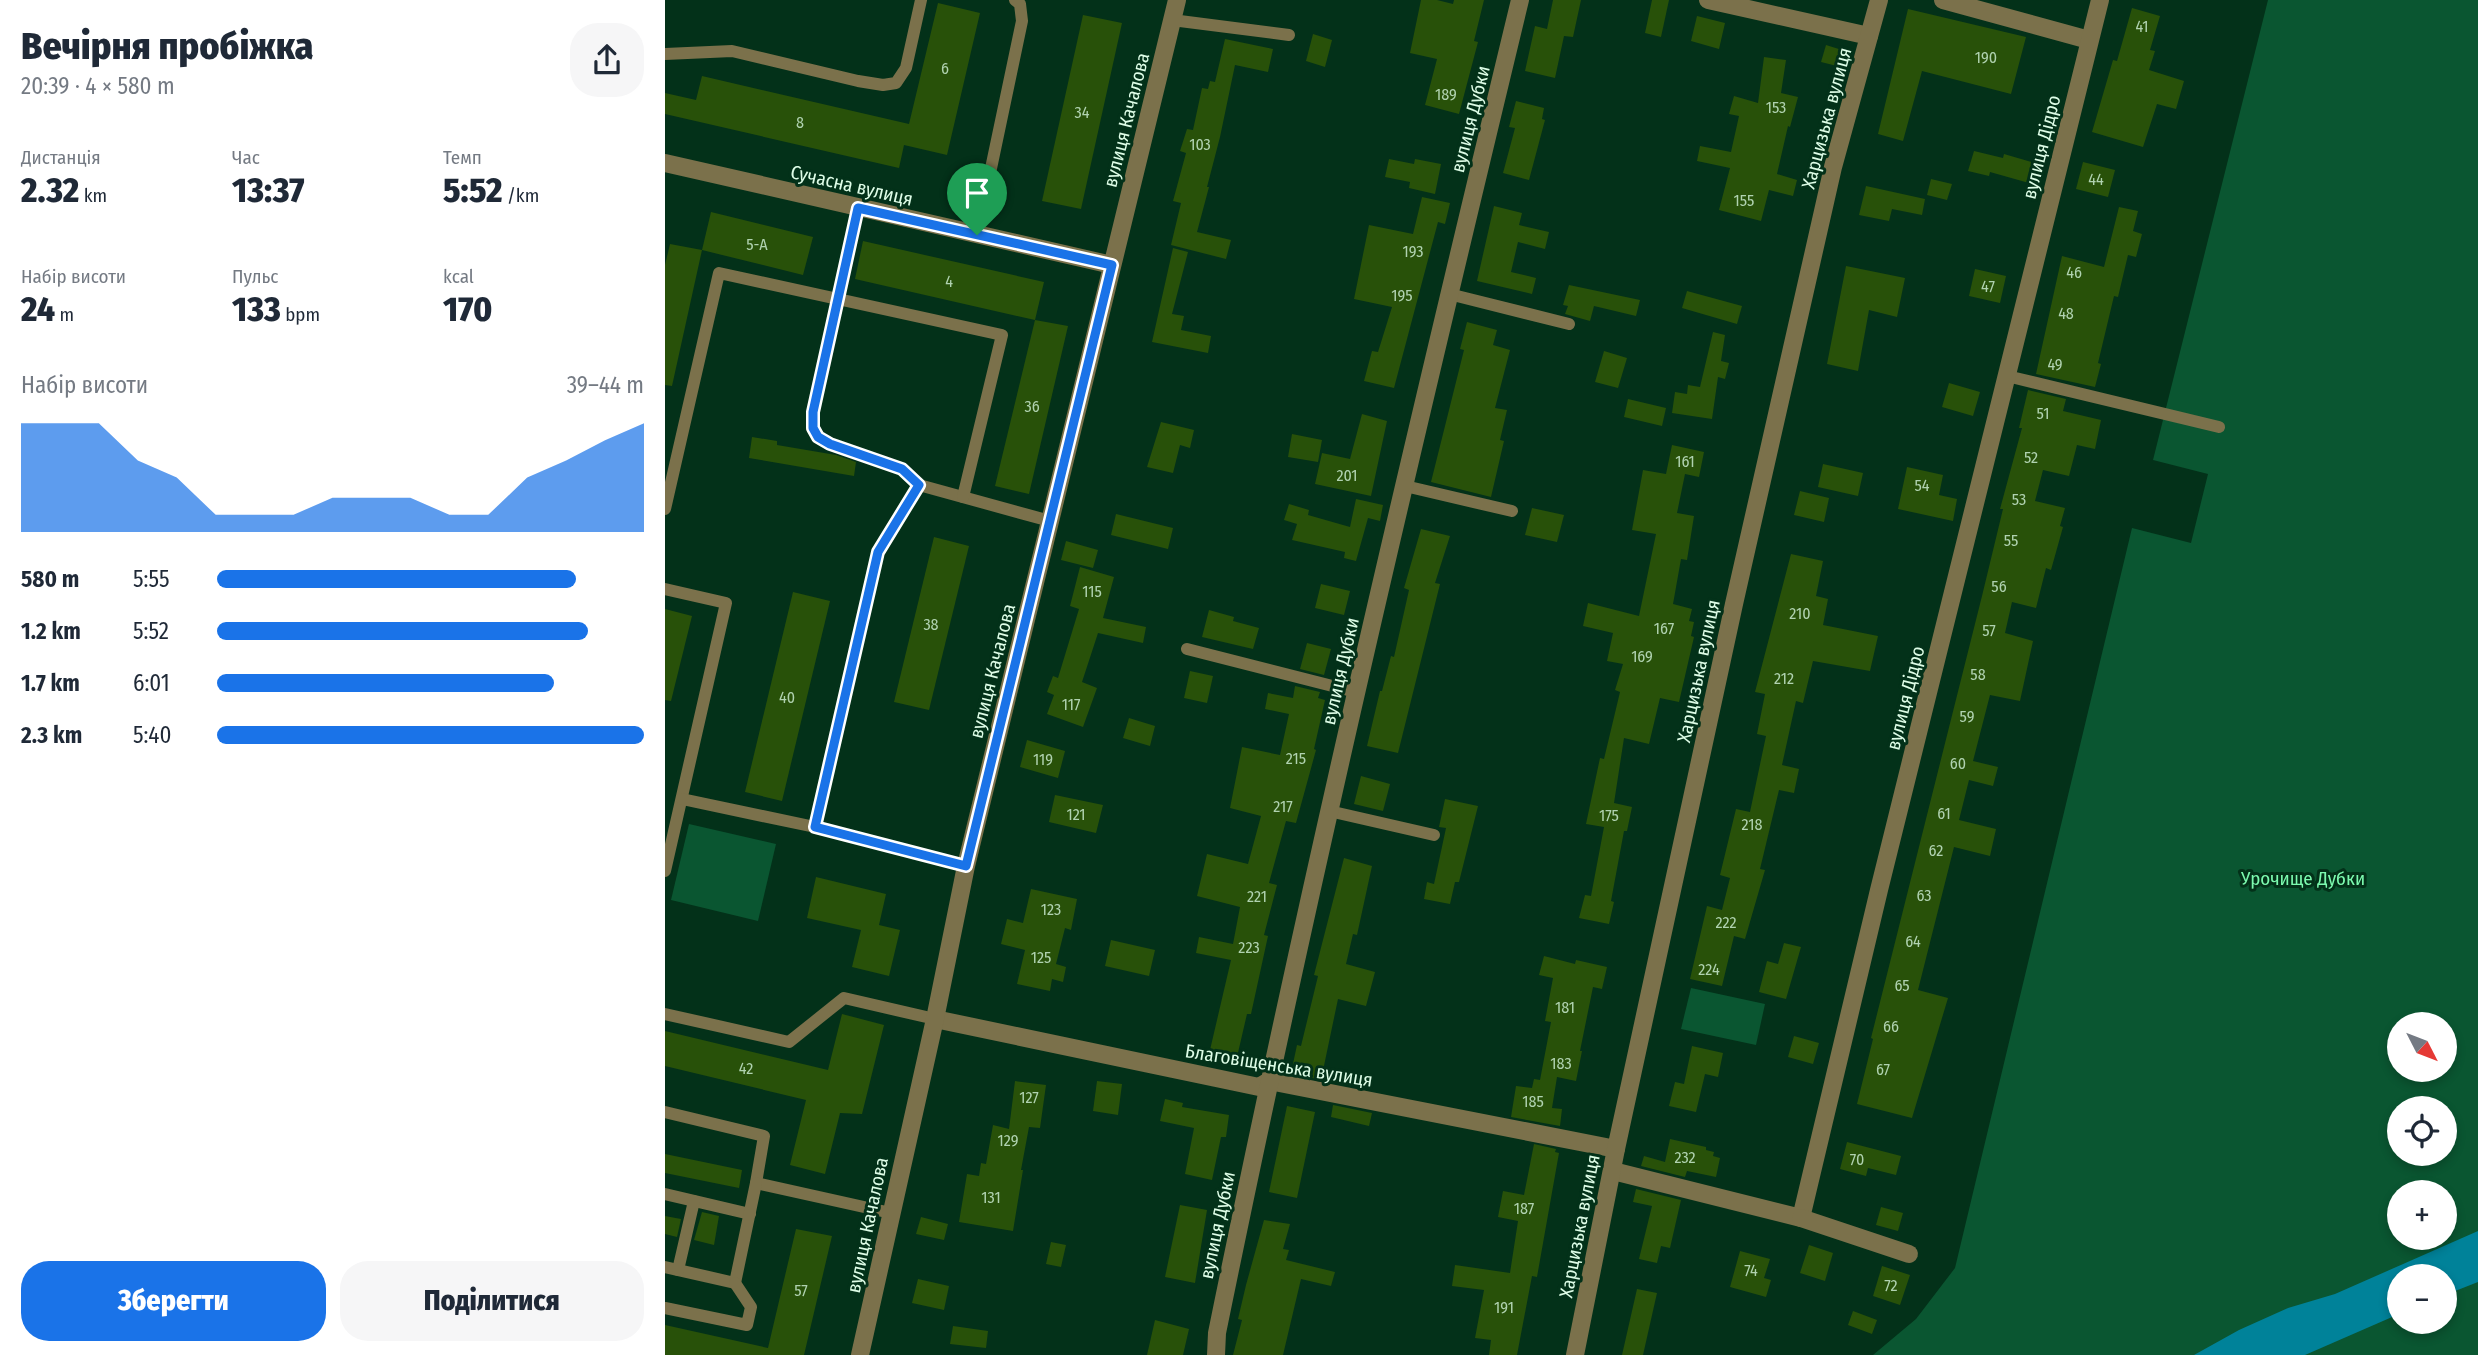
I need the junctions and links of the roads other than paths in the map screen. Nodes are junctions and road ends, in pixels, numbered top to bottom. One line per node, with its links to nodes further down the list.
1 (921, 0): 13 (lane)
2 (1015, 0): 16 (lane)
3 (1177, 0): 9 (street, вулиця Качалова)
4 (1520, 0): 18 (street, вулиця Дубки)
5 (1708, 0): 11 (street)
6 (1879, 0): 11 (street, Харцизька вулиця)
7 (1943, 0): 12 (street)
8 (2100, 0): 12 (street, вулиця Дідро)
9 (1172, 20): 10 (lane); 17 (street, вулиця Качалова)
10 (1289, 35)
11 (1870, 36): 42 (street, Харцизька вулиця)
12 (2089, 40): 21 (street, вулиця Дідро)
13 (665, 54)
14 (665, 163): 15 (street, Сучасна вулиця)
15 (858, 208): 16 (street, Сучасна вулиця); 19 (lane)
16 (977, 235): 17 (street, Сучасна вулиця)
17 (1112, 265): 28 (street, вулиця Качалова)
18 (1449, 294): 20 (lane); 24 (street, вулиця Дубки)
19 (839, 300): 23 (lane); 25 (lane); 26 (lane)
20 (1569, 324)
21 (2007, 376): 22 (lane); 49 (street, вулиця Дідро)
22 (2219, 427)
23 (919, 485): 25 (lane); 34 (lane)
24 (1405, 486): 27 (lane); 31 (street, вулиця Дубки)
25 (963, 497): 28 (lane)
26 (665, 509)
27 (1512, 511)
28 (1050, 521): 36 (street, вулиця Качалова)
29 (665, 589): 32 (lane)
30 (1187, 649): 31 (lane)
31 (1356, 692): 33 (street, вулиця Дубки)
32 (681, 799): 34 (lane); 37 (lane)
33 (1329, 811): 35 (lane); 40 (street, вулиця Дубки)
34 (815, 827): 36 (lane)
35 (1434, 835)
36 (966, 866): 39 (street, вулиця Качалова)
37 (665, 871)
38 (665, 1014): 39 (lane)
39 (935, 1019): 40 (street, Благовіщенська вулиця); 47 (street, вулиця Качалова)
40 (1269, 1081): 42 (street, Благовіщенська вулиця); 55 (street, вулиця Дубки)
41 (665, 1112): 44 (lane)
42 (1616, 1149): 43 (street, Харцизька вулиця)
43 (1613, 1171): 49 (street); 56 (street, Харцизька вулиця)
44 (756, 1183): 47 (lane); 48 (lane)
45 (665, 1194): 46 (lane)
46 (694, 1201): 48 (lane); 51 (lane)
47 (891, 1213): 54 (street, вулиця Качалова)
48 (750, 1214): 52 (lane)
49 (1801, 1218): 50 (street)
50 (1909, 1254)
51 (671, 1269): 52 (lane)
52 (735, 1283): 53 (lane)
53 (665, 1308)
54 (860, 1355)
55 (1216, 1355)
56 (1575, 1355)

